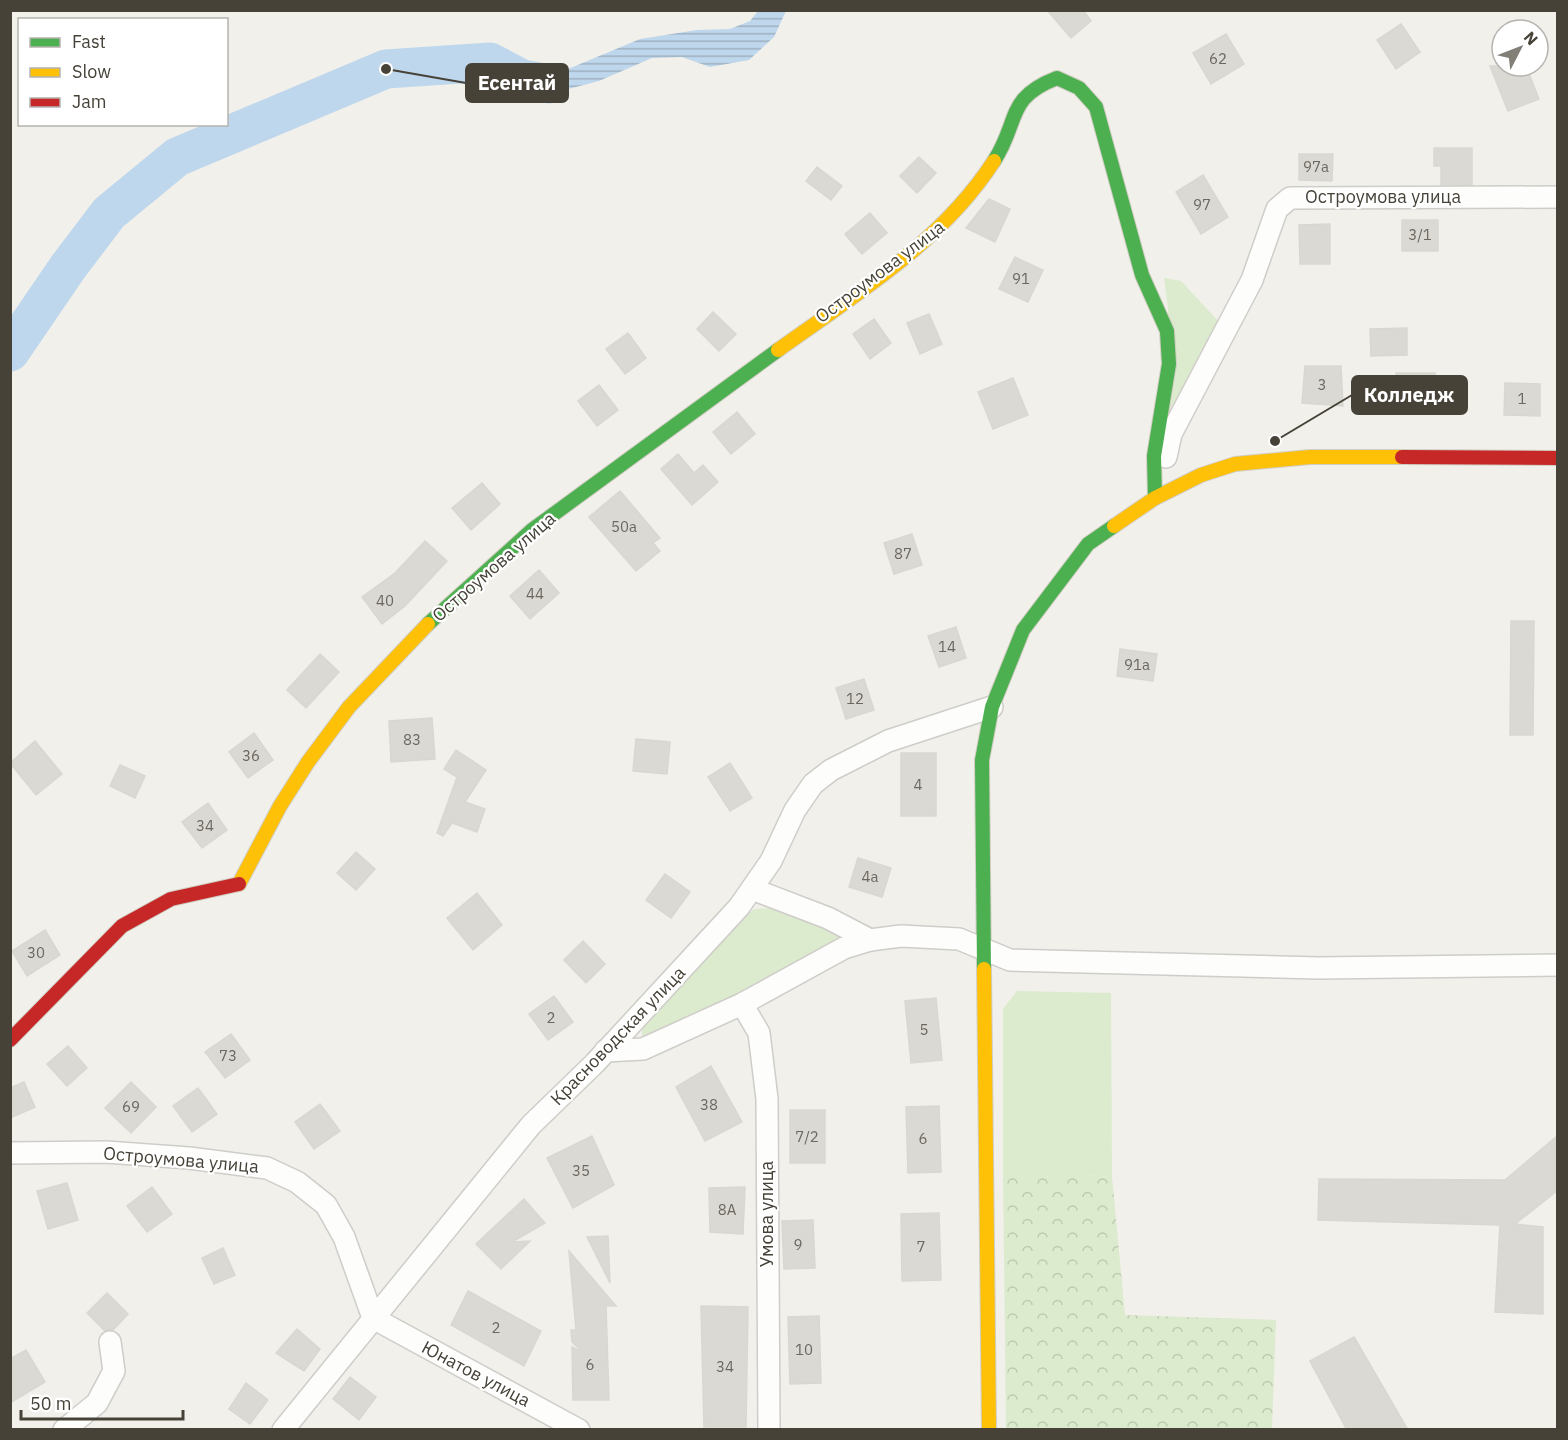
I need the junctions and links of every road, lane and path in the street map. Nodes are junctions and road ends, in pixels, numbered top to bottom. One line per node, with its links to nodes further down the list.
1 (1557, 197): 3 (street, Остроумова улица)
2 (1557, 458): 3 (street)
3 (1155, 498): 4 (street); 10 (street, Остроумова улица)
4 (992, 707): 5 (street, Красноводская улица); 7 (street)
5 (752, 888): 6 (street); 11 (street, Красноводская улица)
6 (870, 940): 7 (street); 9 (street)
7 (986, 949): 8 (street); 19 (street)
8 (1557, 965)
9 (742, 1004): 11 (street); 18 (street, Умова улица)
10 (10, 1040)
11 (605, 1051): 13 (street, Красноводская улица)
12 (10, 1153): 13 (street, Остроумова улица)
13 (373, 1318): 16 (street, Красноводская улица); 17 (street, Юнатов улица)
14 (110, 1342): 15 (street)
15 (64, 1430)
16 (283, 1430)
17 (579, 1430)
18 (769, 1430)
19 (989, 1430)

